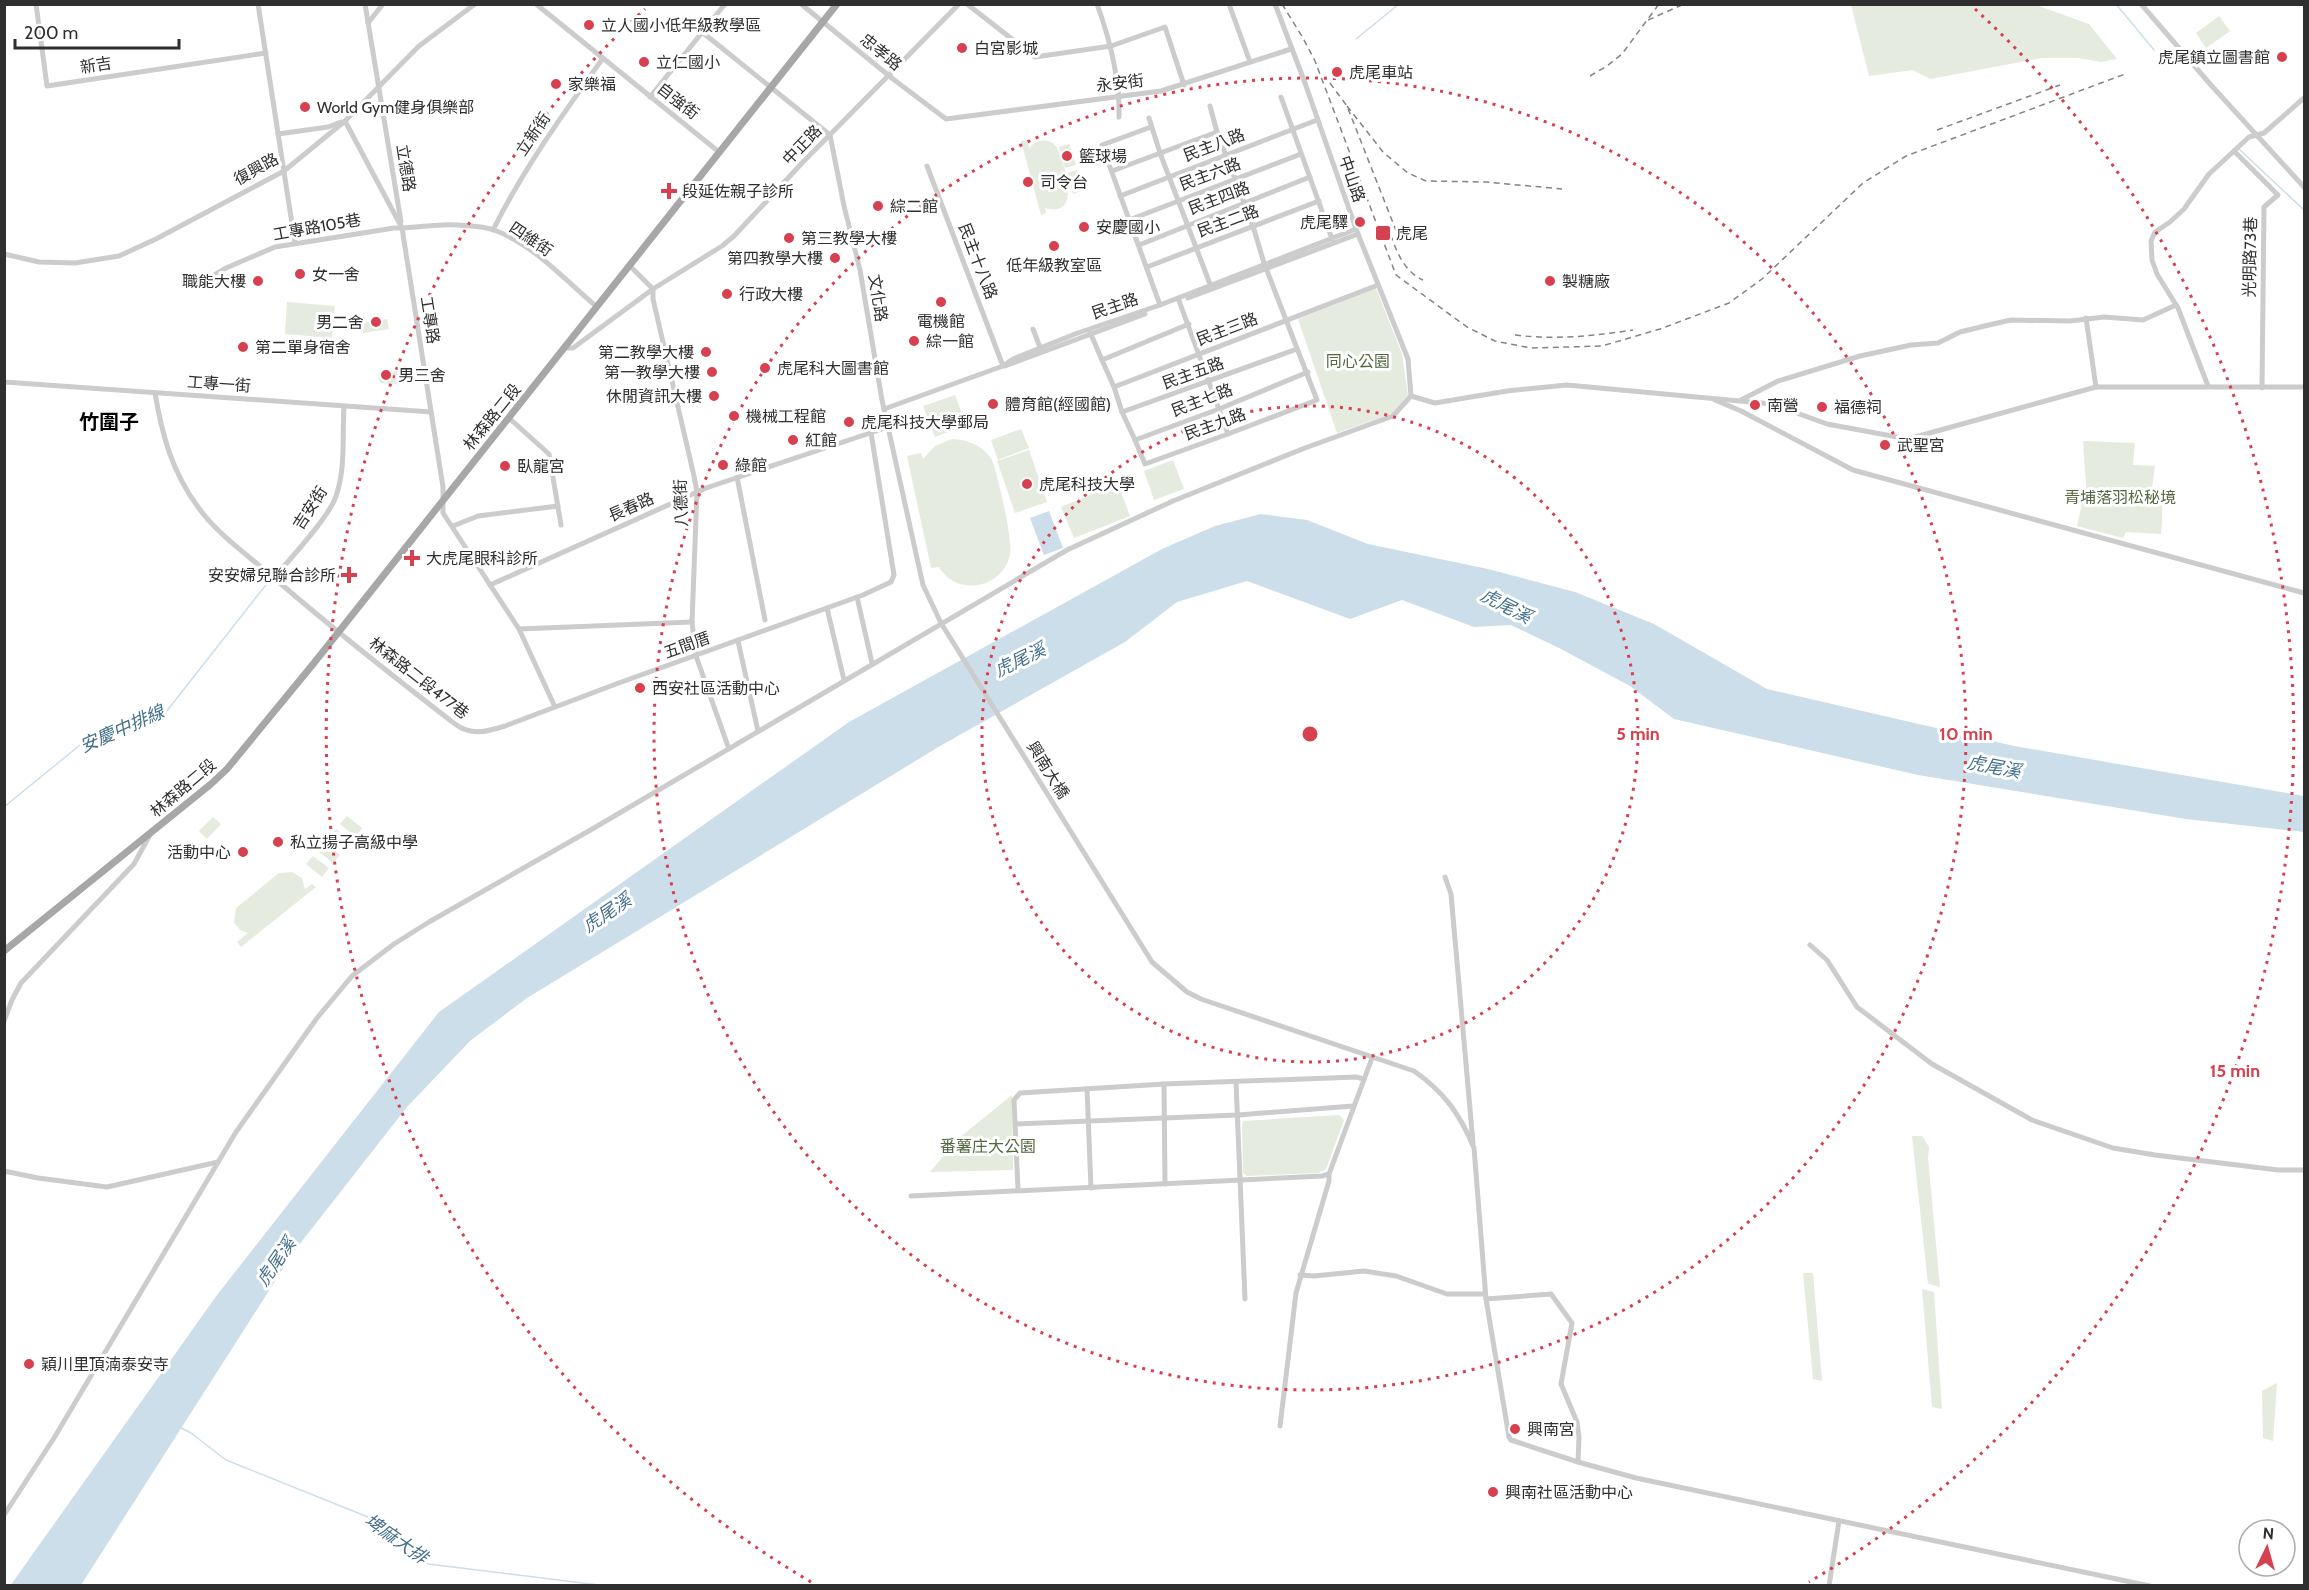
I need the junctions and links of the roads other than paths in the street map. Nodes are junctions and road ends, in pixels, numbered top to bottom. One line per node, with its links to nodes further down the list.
1 (36, 4): 21 (street, 新吉)
2 (258, 4): 21 (street)
3 (365, 4): 17 (street, 立德路)
4 (383, 4): 17 (street)
5 (475, 4): 26 (street, 復興路)
6 (536, 4): 22 (street, 自強街)
7 (725, 4): 18 (street)
8 (801, 4): 16 (street, 忠孝路)
9 (837, 4): 16 (main road, 林森路二段)
10 (959, 4): 24 (street, 中正路)
11 (967, 4): 19 (street)
12 (1097, 4): 19 (street)
13 (1228, 4): 23 (street)
14 (1275, 4): 20 (street, 中山路)
15 (2141, 4): 42 (street)
16 (823, 22): 24 (street, 忠孝路); 27 (main road, 林森路二段)
17 (369, 23): 26 (street, 立德路)
18 (702, 32): 27 (street); 28 (street)
19 (1110, 46): 25 (street); 29 (street)
20 (1291, 49): 23 (street, 永安街); 37 (street, 中山路)
21 (266, 52): 41 (street)
22 (603, 58): 28 (street, 自強街); 64 (street, 立新街)
23 (1250, 62): 25 (street, 永安街)
24 (888, 75): 35 (street, 忠孝路); 43 (street, 中正路)
25 (1184, 85): 29 (street, 永安街)
26 (379, 86): 36 (street, 復興路); 63 (street, 立德路)
27 (771, 87): 43 (street); 45 (main road, 林森路二段)
28 (650, 97): 45 (street, 自強街)
29 (1119, 97): 33 (street); 35 (street, 永安街)
30 (1281, 97): 39 (street)
31 (2304, 98): 42 (street)
32 (1210, 106): 40 (street)
33 (1119, 117)
34 (1149, 117): 38 (street)
35 (946, 118)
36 (345, 120): 41 (street); 50 (street, 復興路); 63 (street, 工專路)
37 (1317, 120): 39 (street, 民主八路); 65 (street, 中山路)
38 (1151, 127): 46 (street); 51 (street)
39 (1293, 130): 47 (street, 民主八路); 48 (street)
40 (1217, 132): 46 (street); 47 (street)
41 (278, 134): 50 (street)
42 (2257, 134): 44 (street); 55 (street)
43 (830, 135): 77 (street, 中正路); 107 (street, 文化路)
44 (2234, 151): 80 (street); 100 (street, 光明路73巷)
45 (719, 152): 71 (main road, 林森路二段)
46 (1160, 153): 51 (street); 52 (street)
47 (1226, 154): 52 (street, 民主八路); 54 (street)
48 (1301, 154): 53 (street); 54 (street, 民主六路)
49 (927, 166): 92 (street, 民主十八路)
50 (284, 171): 67 (street); 70 (street, 復興路)
51 (1112, 171): 56 (street)
52 (1170, 177): 56 (street, 民主八路); 57 (street)
53 (1310, 177): 58 (street); 59 (street, 民主四路)
54 (1235, 179): 57 (street, 民主六路); 59 (street)
55 (2304, 187)
56 (1120, 196): 60 (street)
57 (1179, 201): 60 (street, 民主六路); 61 (street)
58 (1319, 201): 62 (street, 民主二路); 66 (street)
59 (1244, 202): 61 (street, 民主四路); 62 (street)
60 (1129, 220): 68 (street)
61 (1187, 225): 68 (street, 民主四路); 69 (street)
62 (1253, 226): 69 (street, 民主二路); 72 (street)
63 (402, 228): 64 (street, 四維街); 67 (street, 工專路105巷); 108 (street, 工專路)
64 (493, 230): 81 (street, 四維街)
65 (1357, 232): 66 (street, 民主路); 76 (street, 中山路)
66 (1332, 241): 72 (street, 民主路)
67 (295, 243): 74 (street, 工專路105巷)
68 (1139, 245): 73 (street)
69 (1196, 247): 73 (street, 民主二路); 75 (street)
70 (4, 254)
71 (629, 265): 77 (street); 81 (main road, 林森路二段)
72 (1265, 266): 75 (street, 民主路); 78 (street); 83 (street)
73 (1147, 267): 79 (street)
74 (208, 279)
75 (1210, 284): 78 (street, 民主路)
76 (1378, 285): 83 (street, 民主三路); 102 (street, 中山路)
77 (652, 289): 87 (street, 中正路); 116 (street, 八德街)
78 (1179, 299): 79 (street, 民主路); 84 (street); 86 (street)
79 (1160, 305): 86 (street, 民主路)
80 (2176, 305): 82 (street); 96 (street)
81 (597, 307): 87 (main road, 林森路二段)
82 (2086, 318): 98 (street); 104 (street)
83 (1286, 321): 88 (street); 90 (street, 民主三路)
84 (1189, 324): 90 (street); 91 (street)
85 (1033, 329): 89 (street)
86 (1090, 332): 89 (street, 民主路); 91 (street)
87 (563, 348): 110 (main road, 林森路二段)
88 (1297, 349): 93 (street); 94 (street, 民主五路)
89 (1041, 350): 92 (street, 民主路)
90 (1200, 354): 94 (street); 97 (street, 民主三路)
91 (1102, 360): 97 (street)
92 (1003, 366): 107 (street, 民主路)
93 (1308, 372): 106 (street, 民主七路); 113 (street, 民主九路)
94 (1210, 381): 106 (street); 109 (street, 民主五路)
95 (4, 382): 101 (street, 工專一街)
96 (2208, 386): 98 (street); 100 (street)
97 (1114, 387): 109 (street)
98 (2096, 387): 104 (street)
99 (2304, 387): 100 (street)
100 (2262, 388)
101 (155, 393): 105 (street, 工專一街); 121 (street)
102 (1412, 396): 103 (street); 128 (street)
103 (1709, 398): 104 (street); 123 (street)
104 (1741, 400)
105 (344, 407): 108 (street, 工專一街); 121 (street, 吉安街)
106 (1220, 409): 113 (street); 114 (street, 民主七路)
107 (884, 410): 111 (street, 文化路)
108 (431, 412): 117 (street, 工專路)
109 (1122, 412): 114 (street)
110 (509, 418): 117 (main road, 林森路二段); 118 (street)
111 (888, 427): 112 (street, 長春路); 128 (street, 文化路)
112 (871, 433): 115 (street, 長春路); 124 (street)
113 (1228, 434): 114 (street, 民主九路)
114 (1135, 440)
115 (737, 477): 116 (street, 長春路); 126 (street)
116 (697, 492): 122 (street, 長春路); 127 (street, 八德街)
117 (445, 498): 120 (street, 工專路); 130 (main road, 林森路二段)
118 (558, 506): 119 (street); 120 (street)
119 (561, 525)
120 (453, 526): 122 (street, 工專路)
121 (274, 578): 130 (street)
122 (490, 585): 129 (street, 工專路)
123 (2304, 592)
124 (857, 597): 125 (street); 133 (street)
125 (827, 608): 131 (street, 五間厝); 134 (street)
126 (765, 620)
127 (692, 622): 129 (street); 132 (street, 八德街)
128 (941, 623): 133 (street); 143 (street, 興南大橋)
129 (519, 628): 135 (street, 工專路)
130 (338, 632): 135 (street, 林森路二段477巷); 138 (main road, 林森路二段)
131 (738, 641): 132 (street, 五間厝); 136 (street)
132 (696, 656): 135 (street, 五間厝); 137 (street, 八德街)
133 (872, 663): 134 (street)
134 (844, 680): 136 (street)
135 (555, 706)
136 (758, 731): 137 (street)
137 (729, 749): 154 (street)
138 (152, 832): 141 (main road, 林森路二段); 142 (street)
139 (1445, 877): 153 (street)
140 (1810, 945): 155 (street)
141 (4, 951)
142 (5, 1020)
143 (1372, 1058): 144 (street); 153 (street, 興南大橋)
144 (1365, 1079): 145 (street); 148 (street)
145 (1236, 1082): 146 (street); 149 (street)
146 (1164, 1084): 147 (street); 150 (street)
147 (1087, 1089): 151 (street); 152 (street)
148 (1353, 1106): 149 (street); 157 (street)
149 (1238, 1115): 150 (street); 158 (street)
150 (1165, 1118): 151 (street); 159 (street)
151 (1089, 1122): 152 (street); 160 (street)
152 (1015, 1124): 161 (street)
153 (1474, 1148): 164 (street)
154 (218, 1162): 156 (street); 168 (street)
155 (2304, 1170)
156 (4, 1171)
157 (1329, 1174): 158 (street); 163 (street)
158 (1240, 1180): 159 (street); 165 (street)
159 (1166, 1184): 160 (street)
160 (1091, 1188): 161 (street)
161 (1018, 1190): 162 (street)
162 (911, 1196)
163 (1300, 1275): 164 (street); 166 (street)
164 (1485, 1296): 167 (street); 167 (street)
165 (1245, 1299)
166 (1280, 1426)
167 (1578, 1462): 169 (street)
168 (4, 1515)
169 (1839, 1521): 170 (street); 171 (street)
170 (1829, 1586)
171 (2150, 1586)

